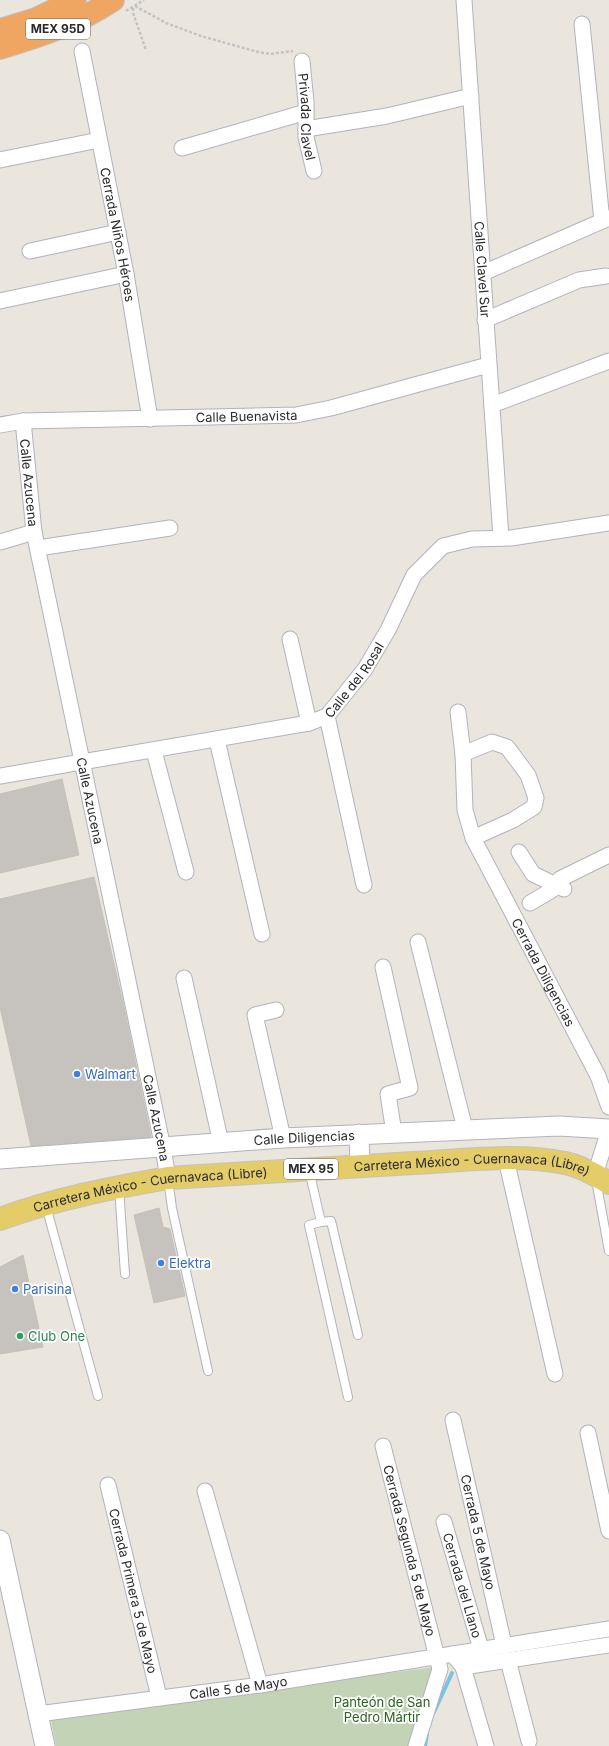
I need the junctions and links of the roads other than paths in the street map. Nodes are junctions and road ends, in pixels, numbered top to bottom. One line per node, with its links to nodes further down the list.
1 (67, 0): 7 (highway, MEX 95D)
2 (75, 0): 8 (highway)
3 (87, 0): 9 (highway)
4 (113, 0): 10 (highway, MEX 95D)
5 (464, 0): 13 (street, Calle Clavel Sur)
6 (582, 24): 20 (street)
7 (0, 27)
8 (0, 30)
9 (0, 38)
10 (0, 48)
11 (82, 51): 16 (street, Cerrada Niños Héroes)
12 (302, 61): 14 (street, Privada Clavel)
13 (471, 96): 15 (street); 23 (street, Calle Clavel Sur)
14 (306, 112): 15 (street, Privada Clavel); 17 (street)
15 (306, 129): 19 (street, Privada Clavel)
16 (100, 140): 18 (street); 21 (street, Cerrada Niños Héroes)
17 (182, 148)
18 (0, 160)
19 (314, 171)
20 (606, 220): 23 (street)
21 (118, 232): 22 (street); 24 (street, Cerrada Niños Héroes)
22 (30, 251)
23 (483, 273): 27 (street, Calle Clavel Sur)
24 (126, 274): 26 (street); 31 (street, Cerrada Niños Héroes)
25 (606, 276): 27 (street)
26 (0, 301)
27 (485, 320): 29 (street, Calle Clavel Sur)
28 (609, 361): 30 (street)
29 (488, 365): 30 (street, Calle Clavel Sur); 31 (street, Calle Buenavista)
30 (492, 405): 37 (street, Calle Clavel Sur)
31 (150, 419): 32 (street, Calle Buenavista)
32 (23, 421): 33 (street, Calle Buenavista); 36 (street, Calle Azucena)
33 (0, 425)
34 (609, 523): 37 (street, Calle del Rosal)
35 (170, 528): 39 (street)
36 (34, 532): 38 (street); 39 (street, Calle Azucena)
37 (501, 538): 42 (street, Calle del Rosal)
38 (0, 542)
39 (38, 548): 47 (street, Calle Azucena)
40 (290, 639): 43 (street)
41 (458, 712): 46 (street, Cerrada Diligencias)
42 (327, 716): 43 (street, Calle del Rosal); 54 (street)
43 (309, 723): 44 (street, Calle del Rosal)
44 (217, 740): 45 (street, Calle del Rosal); 57 (street)
45 (154, 751): 47 (street, Calle del Rosal); 53 (street)
46 (463, 754): 49 (street, Cerrada Diligencias); 49 (street)
47 (82, 763): 48 (street, Calle del Rosal); 69 (street, Calle Azucena)
48 (0, 776)
49 (473, 838): 62 (street, Cerrada Diligencias)
50 (519, 852): 55 (street)
51 (609, 855): 55 (street)
52 (609, 864): 55 (street)
53 (186, 872)
54 (364, 885)
55 (557, 888): 56 (street)
56 (530, 903)
57 (262, 934)
58 (418, 942): 63 (street)
59 (384, 967): 65 (street)
60 (184, 978): 68 (street)
61 (276, 1010): 67 (street)
62 (609, 1107)
63 (465, 1130): 64 (street, Calle Diligencias); 65 (street, Calle Diligencias)
64 (609, 1130): 75 (street)
65 (394, 1133): 66 (street, Calle Diligencias)
66 (359, 1134): 67 (street, Calle Diligencias); 72 (street)
67 (283, 1138): 68 (street, Calle Diligencias)
68 (221, 1143): 69 (street, Calle Diligencias)
69 (163, 1148): 70 (street, Calle Diligencias); 74 (street, Calle Azucena)
70 (0, 1159)
71 (506, 1159): 72 (main road, Carretera México - Cuernavaca (Libre) / MEX 95); 75 (main road, Carretera México - Cuernavaca (Libre) / MEX 95); 84 (street)
72 (360, 1166): 73 (main road, Carretera México - Cuernavaca (Libre) / MEX 95)
73 (309, 1169): 74 (main road, Carretera México - Cuernavaca (Libre) / MEX 95); 79 (lane)
74 (168, 1178): 76 (main road, Carretera México - Cuernavaca (Libre) / MEX 95); 83 (lane)
75 (602, 1179): 80 (lane)
76 (119, 1187): 77 (main road, Carretera México - Cuernavaca (Libre) / MEX 95); 81 (lane)
77 (45, 1204): 78 (main road, Carretera México - Cuernavaca (Libre) / MEX 95); 85 (lane)
78 (0, 1219)
79 (321, 1222): 82 (lane); 86 (lane)
80 (609, 1251)
81 (125, 1274)
82 (358, 1335)
83 (208, 1371)
84 (555, 1374)
85 (98, 1396)
86 (348, 1397)
87 (454, 1420): 96 (street, Cerrada 5 de Mayo)
88 (588, 1433): 93 (street)
89 (383, 1446): 100 (street, Cerrada Segunda 5 de Mayo)
90 (108, 1485): 104 (street, Cerrada Primera 5 de Mayo)
91 (205, 1491): 103 (street)
92 (444, 1522): 98 (street, Cerrada del Llano)
93 (609, 1531)
94 (0, 1540): 105 (street)
95 (609, 1629): 96 (street, Calle 5 de Mayo)
96 (504, 1645): 98 (street, Calle 5 de Mayo)
97 (609, 1645): 101 (street)
98 (481, 1649): 99 (street, Calle 5 de Mayo)
99 (452, 1654): 100 (street, Calle 5 de Mayo); 102 (street)
100 (437, 1656): 103 (street, Calle 5 de Mayo); 108 (street)
101 (508, 1660): 102 (street); 106 (street)
102 (463, 1667): 109 (street)
103 (260, 1685): 104 (street, Calle 5 de Mayo)
104 (159, 1697): 105 (street, Calle 5 de Mayo)
105 (38, 1714): 107 (street)
106 (529, 1741)
107 (45, 1746)
108 (416, 1746)
109 (486, 1746)

